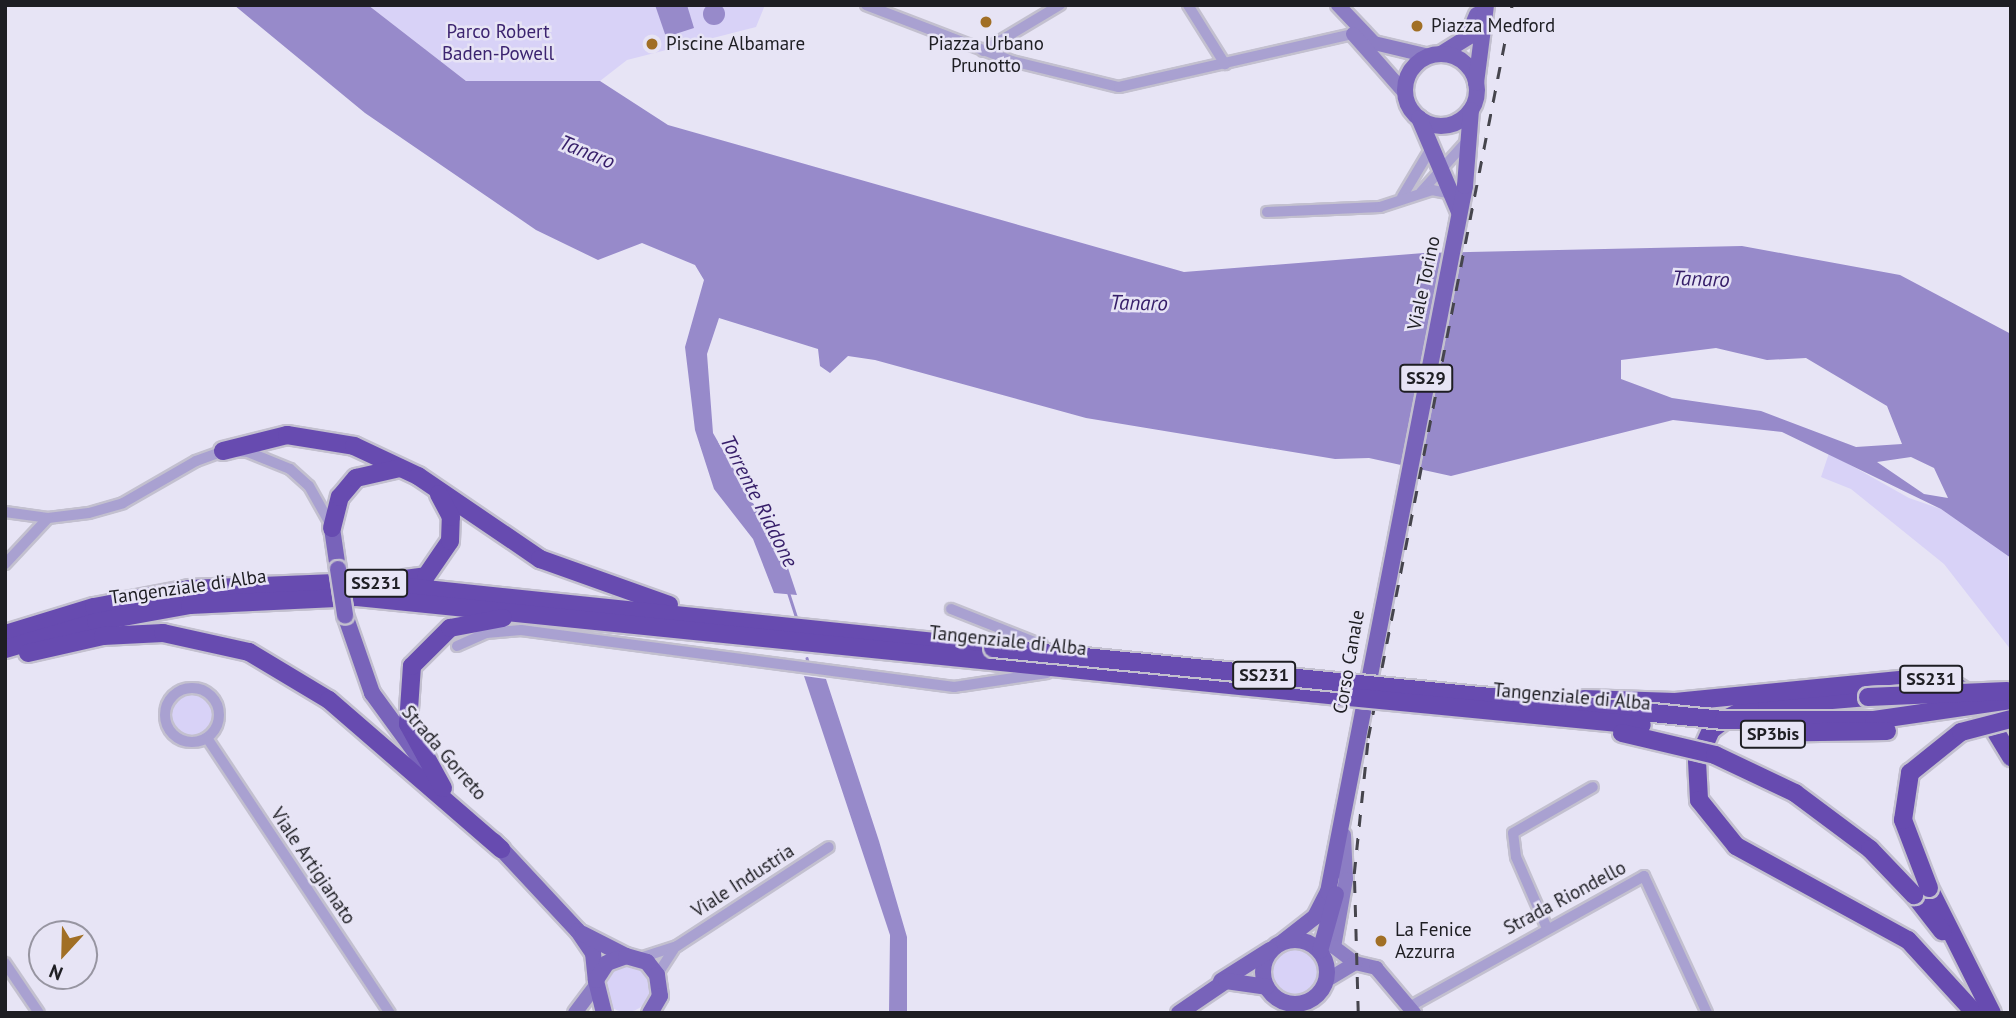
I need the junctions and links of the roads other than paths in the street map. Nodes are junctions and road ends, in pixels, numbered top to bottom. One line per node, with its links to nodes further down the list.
1 (866, 5): 8 (street)
2 (1060, 5): 8 (street)
3 (1188, 5): 10 (street)
4 (1478, 5): 9 (main road)
5 (1486, 5): 11 (main road)
6 (1340, 8): 7 (street); 9 (street)
7 (1353, 34): 10 (street); 12 (street)
8 (984, 51): 10 (street)
9 (1435, 55): 11 (main road); 12 (main road)
10 (1225, 64)
11 (1476, 83): 13 (main road)
12 (1405, 93): 14 (main road)
13 (1471, 110): 14 (main road); 15 (main road, Viale Torino / SS29)
14 (1419, 118): 16 (main road, Viale Torino / SS29)
15 (1468, 139): 17 (street); 22 (main road, Viale Torino / SS29)
16 (1430, 150): 17 (main road, Viale Torino / SS29); 20 (street)
17 (1440, 173): 18 (street); 19 (main road, Viale Torino / SS29)
18 (1420, 192): 19 (street); 20 (street)
19 (1455, 195): 22 (main road, Viale Torino / SS29)
20 (1394, 203): 21 (street)
21 (1267, 212)
22 (1460, 214): 28 (main road, Viale Torino / SS29)
23 (223, 451): 24 (highway); 27 (street); 29 (street, Strada Gorreto)
24 (400, 468): 25 (highway); 29 (highway)
25 (432, 485): 31 (highway); 33 (highway)
26 (5, 512): 27 (street)
27 (48, 518): 30 (street)
28 (1396, 524): 40 (main road, Corso Canale / SS29)
29 (332, 528): 50 (main road, Strada Gorreto, bridge)
30 (5, 564)
31 (359, 582): 33 (highway, Tangenziale di Alba / SS231); 35 (highway, Tangenziale di Alba / SS231)
32 (951, 609): 40 (street)
33 (751, 623): 38 (highway, Tangenziale di Alba / SS231)
34 (644, 624): 37 (highway, Tangenziale di Alba / SS231); 38 (highway, Tangenziale di Alba / SS231); 50 (highway)
35 (5, 634)
36 (457, 646): 43 (street)
37 (5, 649)
38 (992, 654): 44 (highway, Tangenziale di Alba / SS231, bridge)
39 (5, 660): 54 (highway)
40 (1367, 678): 43 (main road, Corso Canale / SS29)
41 (2011, 691): 81 (highway, bridge)
42 (2011, 700): 44 (highway, Tangenziale di Alba / SP3bis, bridge)
43 (1362, 705): 51 (main road, Corso Canale / SS29)
44 (1535, 708): 45 (highway, Tangenziale di Alba / SP3bis, bridge); 48 (highway, SS231, bridge); 55 (highway, SS231, bridge)
45 (2011, 711)
46 (2011, 719): 55 (highway, bridge)
47 (207, 738): 47 (street); 74 (street, Viale Artigianato)
48 (2011, 757)
49 (1593, 787): 56 (street)
50 (443, 788): 54 (main road, Strada Gorreto)
51 (1346, 808): 52 (main road, Corso Canale / SS29); 58 (main road, Corso Canale / SS29)
52 (1344, 835): 60 (main road, Corso Canale / SS29); 63 (street)
53 (829, 848): 59 (street, Viale Industria)
54 (501, 849): 57 (main road, Strada Gorreto)
55 (1922, 891): 82 (highway, SS231)
56 (1546, 926): 72 (street, Strada Riondello); 80 (street, Strada Riondello)
57 (578, 931): 61 (main road, Strada Gorreto); 66 (main road, Strada Gorreto)
58 (1278, 945): 60 (main road); 67 (main road); 69 (main road, Corso Canale)
59 (677, 946): 61 (street, Viale Industria); 64 (street, Viale Industria)
60 (1321, 951): 65 (main road, SS29)
61 (633, 957): 64 (main road, Strada Gorreto); 66 (main road)
62 (5, 963): 73 (street)
63 (1355, 963): 65 (street); 72 (street)
64 (657, 975): 68 (main road)
65 (1327, 980): 70 (main road)
66 (595, 984): 75 (street); 76 (main road, Strada Gorreto)
67 (1267, 987): 69 (main road); 71 (main road)
68 (660, 996): 77 (main road); 78 (main road)
69 (1193, 1003): 79 (main road)
70 (1315, 1004): 71 (main road)
71 (1292, 1008)
72 (1412, 1010)
73 (39, 1013)
74 (390, 1013)
75 (575, 1013)
76 (604, 1013)
77 (650, 1013)
78 (667, 1013)
79 (1179, 1013)
80 (1707, 1013)
81 (1975, 1013)
82 (1992, 1013)

